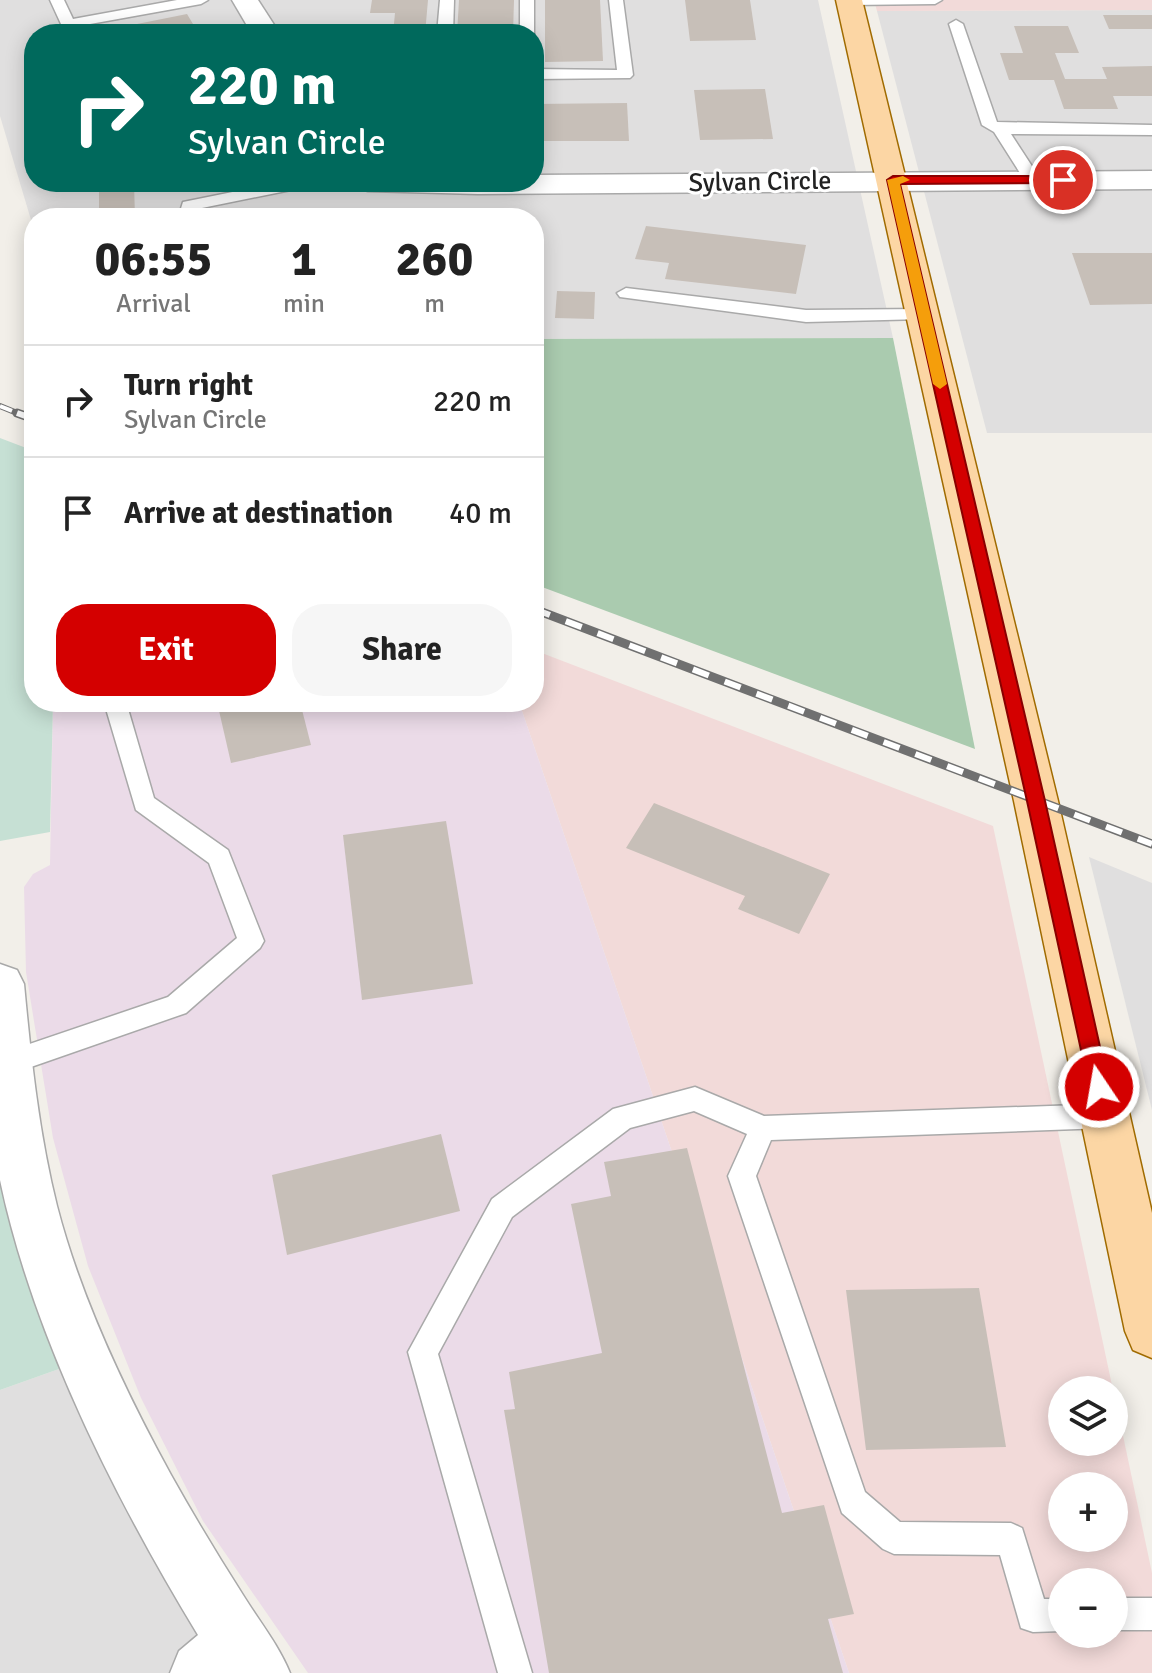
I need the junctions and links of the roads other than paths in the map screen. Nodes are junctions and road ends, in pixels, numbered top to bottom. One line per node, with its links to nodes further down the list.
1 (57, 0): 2 (lane)
2 (201, 0)
3 (247, 0): 9 (street)
4 (447, 0): 10 (lane)
5 (527, 0): 11 (lane)
6 (616, 0): 13 (lane)
7 (850, 0): 8 (lane); 16 (main road)
8 (935, 0)
9 (260, 24)
10 (446, 24)
11 (528, 24)
12 (956, 24): 14 (lane)
13 (544, 74)
14 (1000, 129): 15 (lane); 17 (lane)
15 (1152, 130)
16 (893, 180): 17 (street, Sylvan Circle); 19 (street, Sylvan Circle); 23 (main road)
17 (1033, 180): 18 (street, Sylvan Circle)
18 (1152, 180)
19 (544, 184)
20 (257, 192): 21 (lane)
21 (189, 208)
22 (626, 293): 23 (lane)
23 (924, 314): 27 (main road)
24 (118, 712): 26 (lane)
25 (0, 984): 26 (street)
26 (8, 1063): 33 (street)
27 (1105, 1116): 28 (lane); 29 (main road)
28 (763, 1128): 32 (lane); 34 (lane)
29 (1152, 1331)
30 (1128, 1614): 31 (lane)
31 (1152, 1614)
32 (1048, 1615)
33 (232, 1662)
34 (515, 1673)

